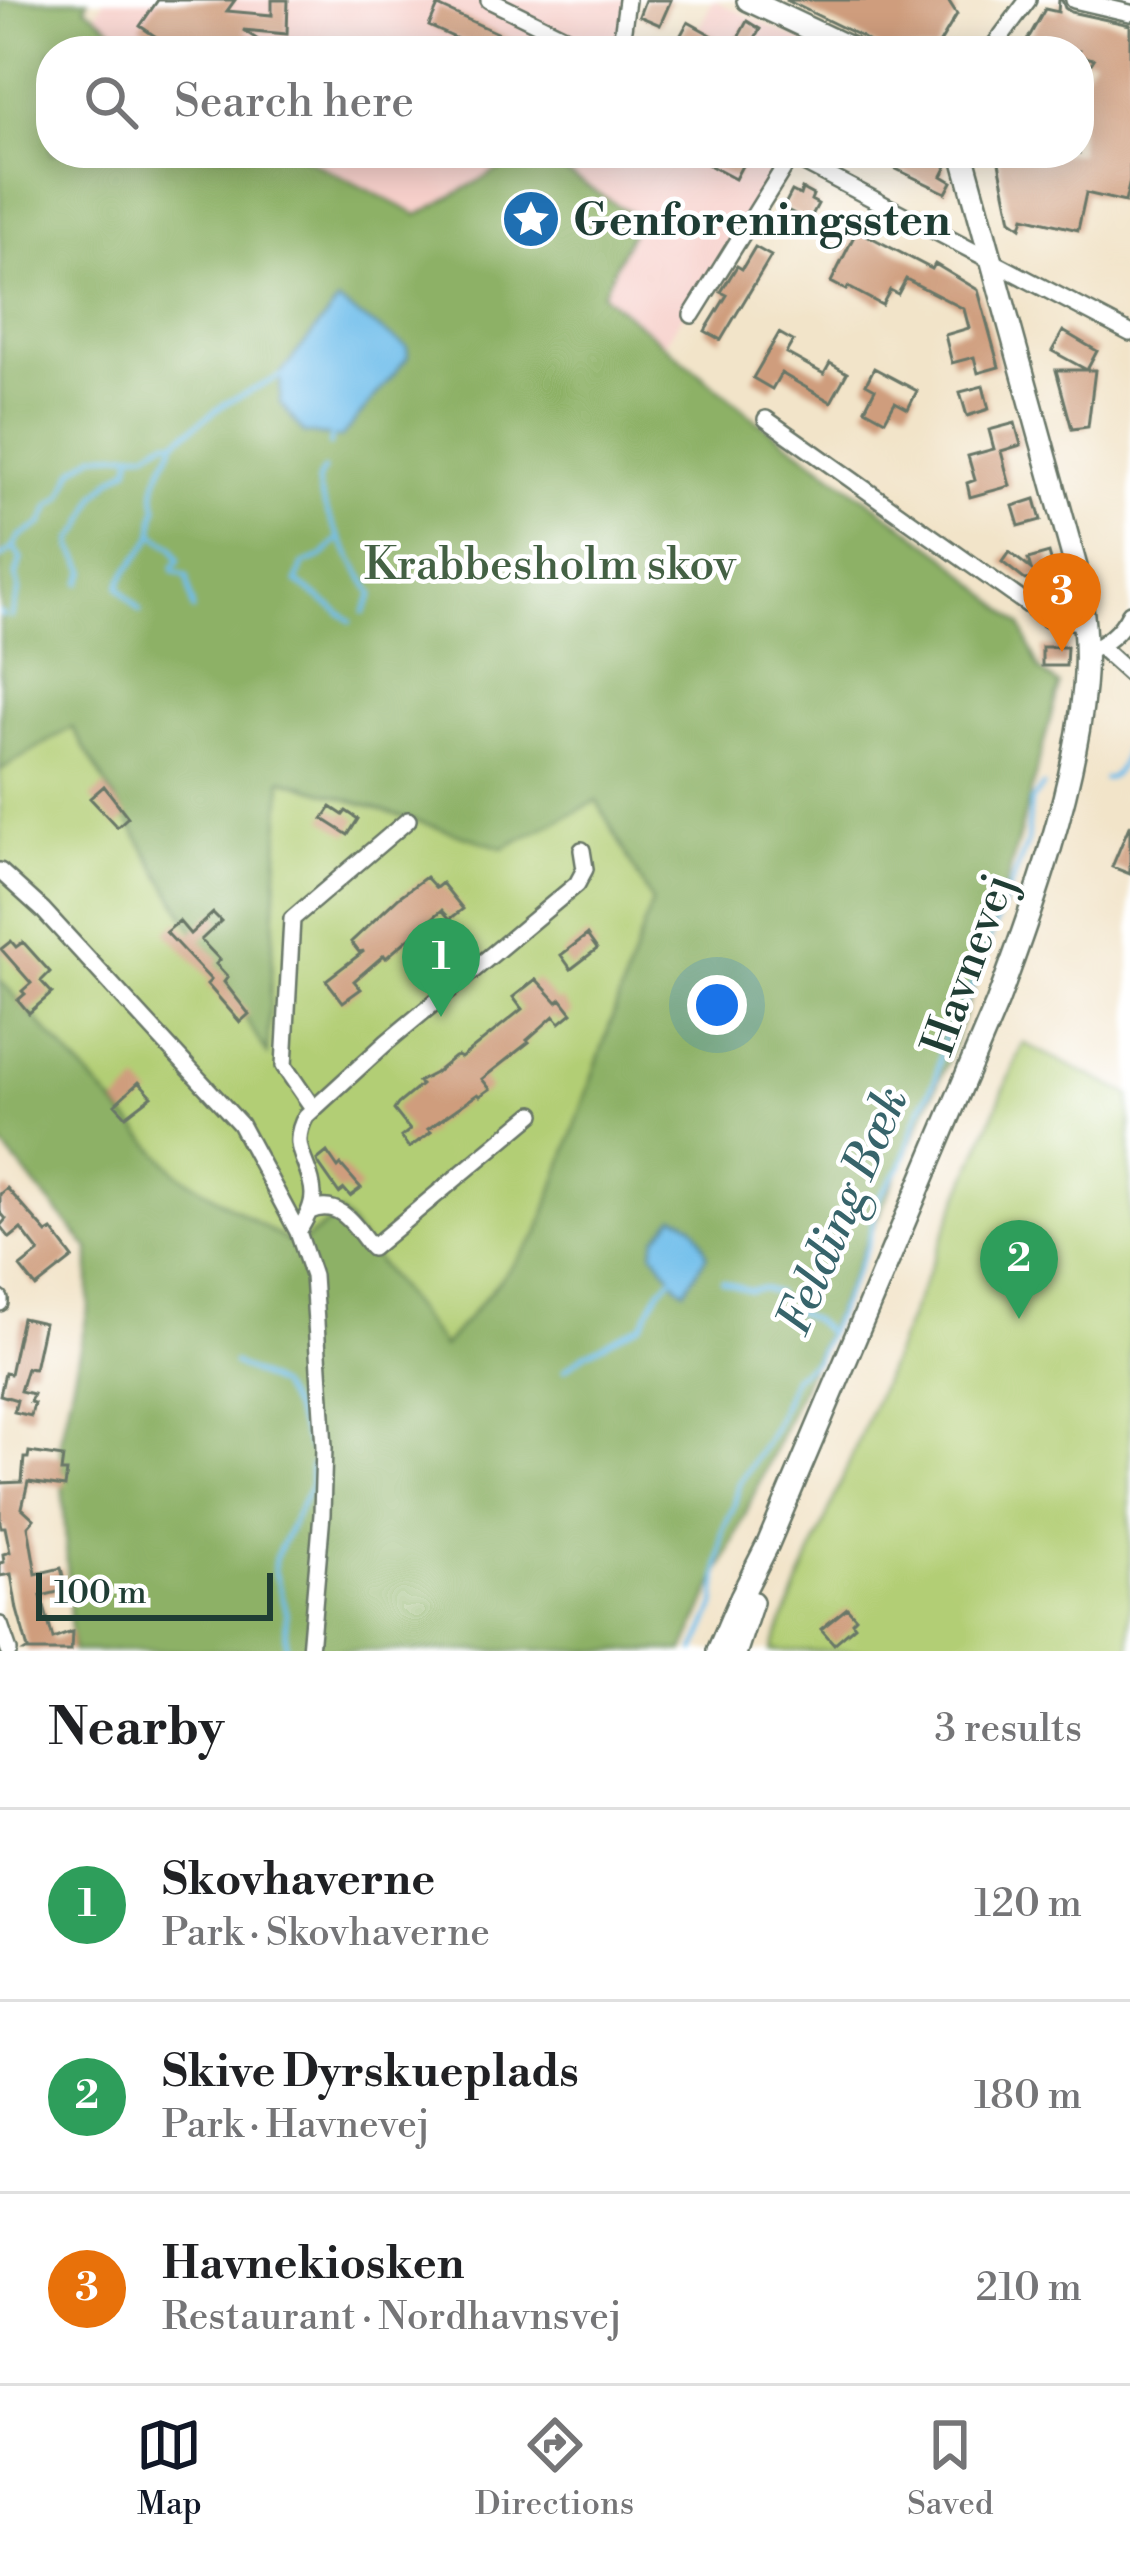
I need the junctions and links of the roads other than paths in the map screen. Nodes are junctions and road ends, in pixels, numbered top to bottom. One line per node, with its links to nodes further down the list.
1 (489, 0): 7 (street)
2 (627, 0): 8 (street)
3 (748, 0): 9 (street)
4 (1028, 0): 10 (street)
5 (1074, 0): 6 (street)
6 (1130, 13)
7 (562, 36)
8 (622, 36)
9 (824, 36)
10 (1001, 36)
11 (780, 168): 15 (street)
12 (815, 168): 14 (street)
13 (966, 168): 14 (street, Havnevej)
14 (993, 262): 16 (street); 19 (street, Havnevej)
15 (692, 315)
16 (1130, 333)
17 (766, 419): 19 (street)
18 (1130, 613): 20 (street)
19 (1084, 622): 20 (street, Havnevej)
20 (1092, 650): 21 (street); 29 (street, Havnevej)
21 (1130, 674)
22 (408, 820): 25 (street)
23 (582, 850): 25 (street)
24 (0, 872): 28 (street)
25 (313, 1108): 27 (street)
26 (533, 1114): 27 (street)
27 (310, 1211): 28 (street)
28 (298, 1232): 32 (street)
29 (768, 1544): 33 (street, Havnevej); 34 (street, Havnevej)
30 (0, 1625): 31 (street)
31 (9, 1651)
32 (310, 1651)
33 (718, 1651)
34 (736, 1651)

